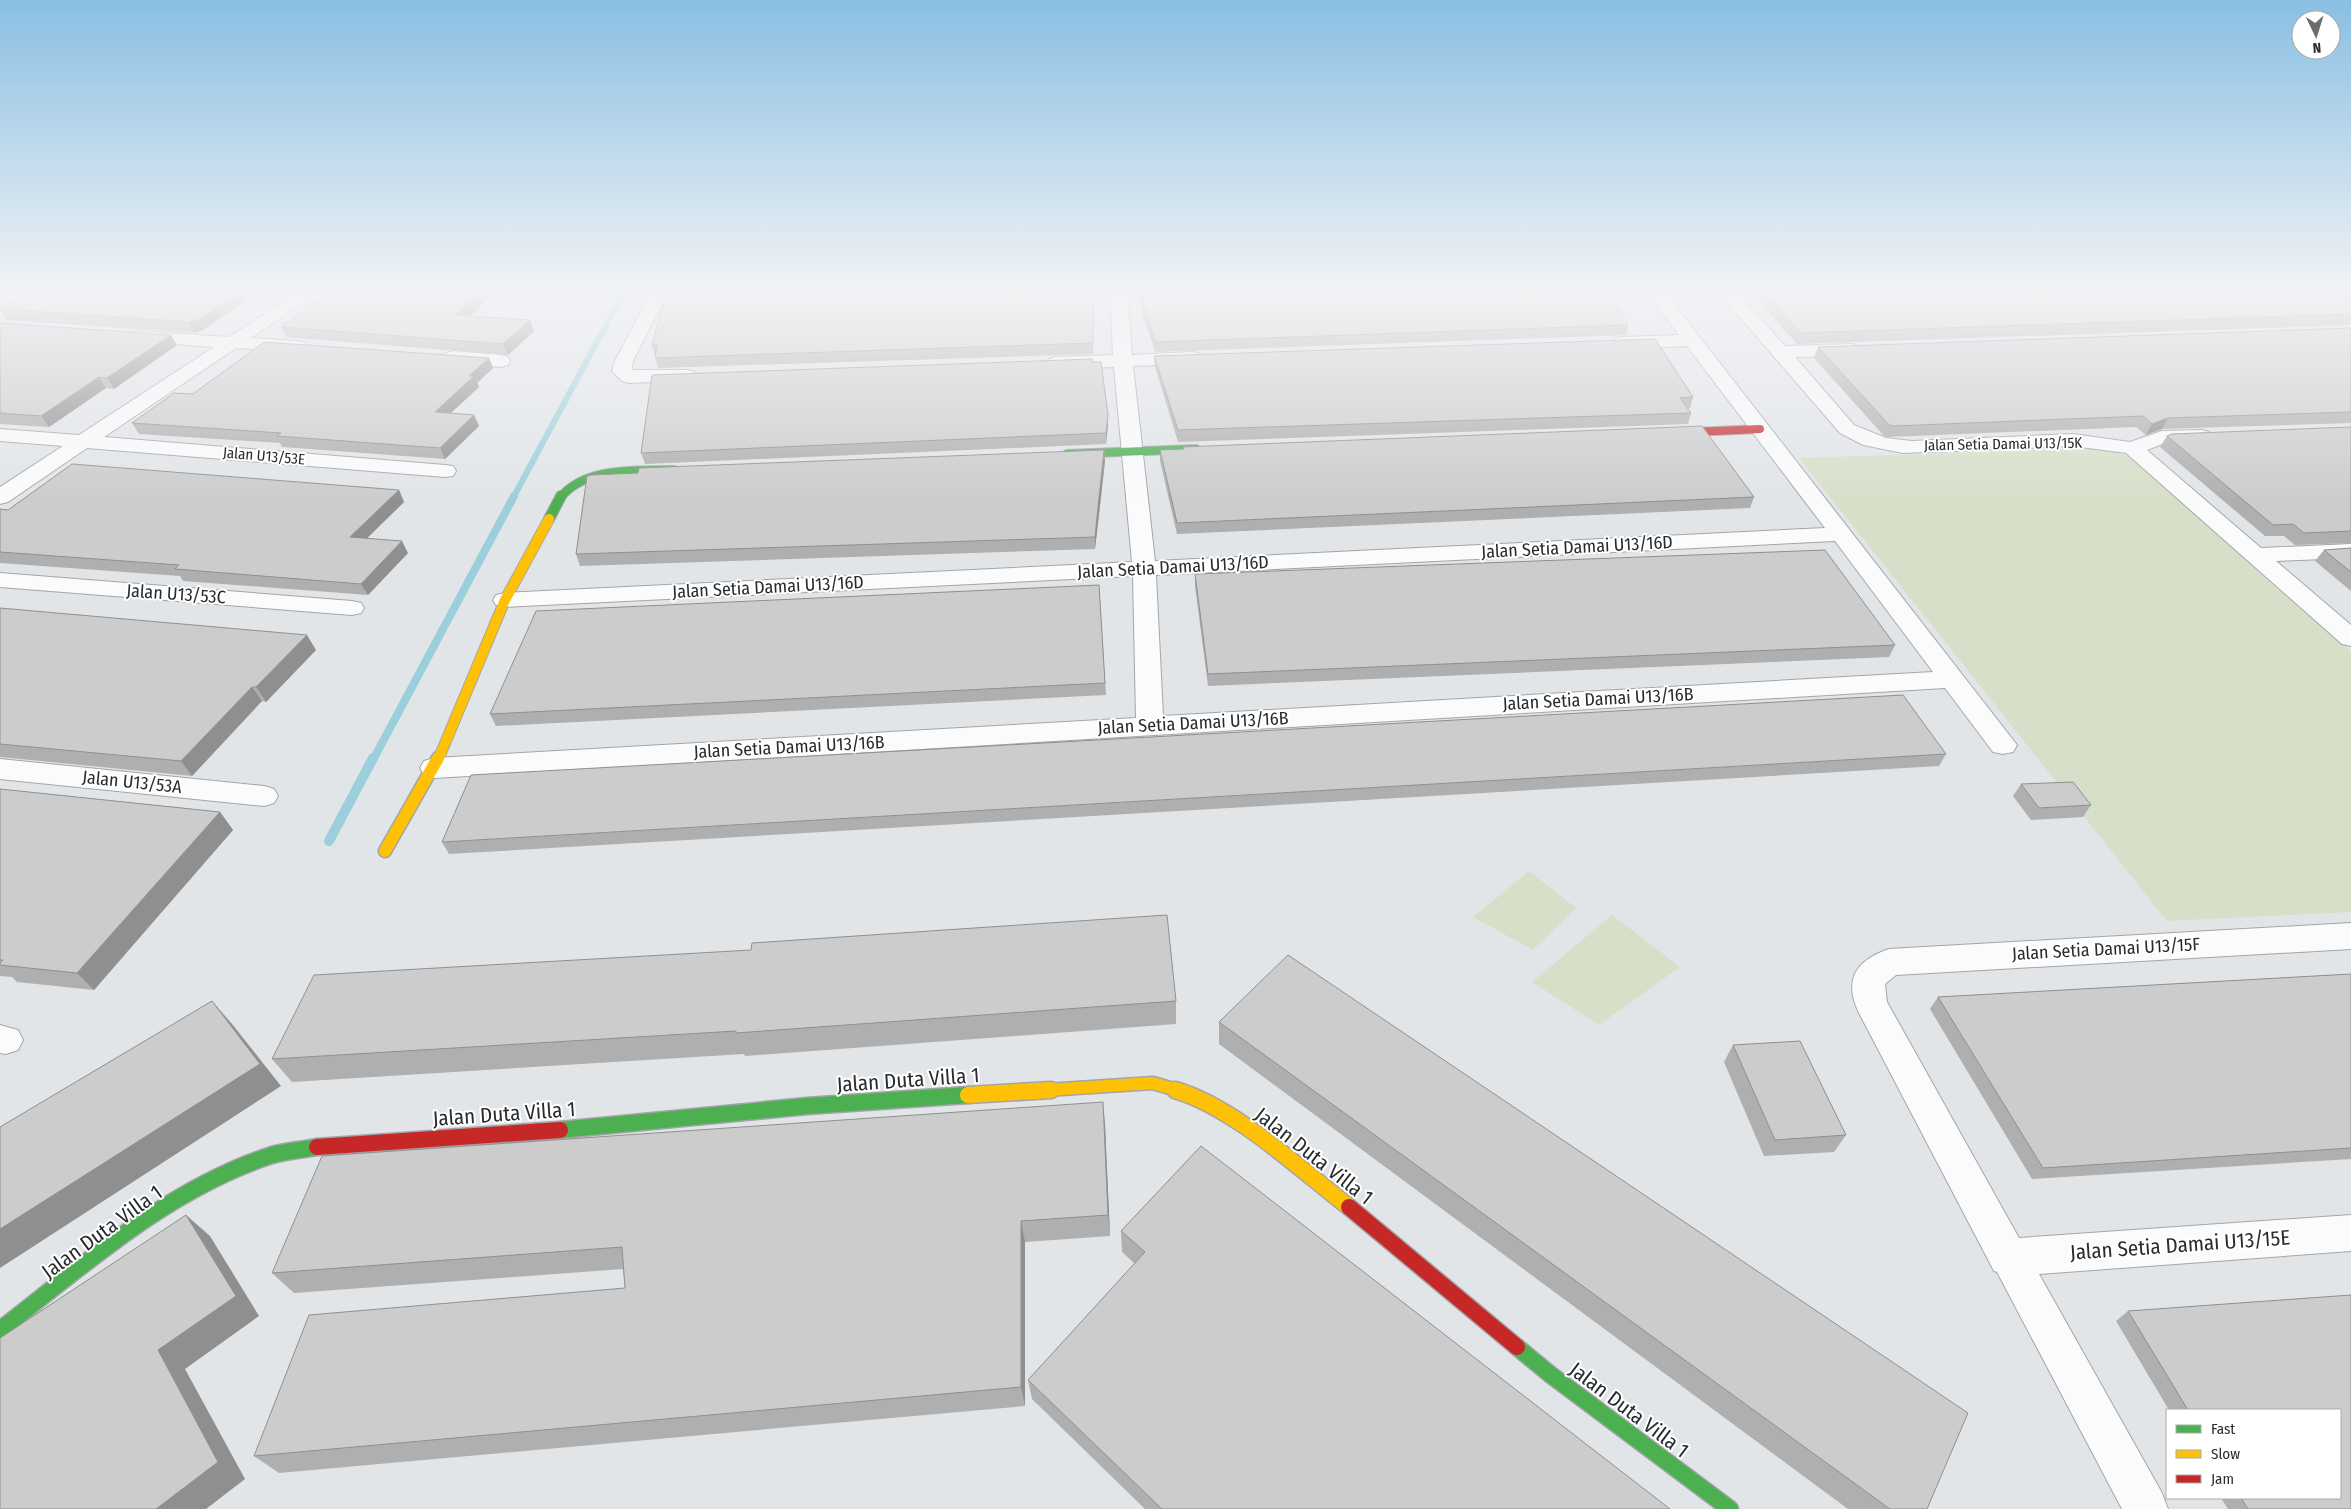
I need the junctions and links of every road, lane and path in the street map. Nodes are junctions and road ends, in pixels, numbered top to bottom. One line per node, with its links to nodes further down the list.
1 (205, 360): 15 (street)
2 (493, 360): 7 (street)
3 (624, 360): 10 (street)
4 (1140, 360): 8 (street)
5 (1708, 360): 11 (street)
6 (1787, 360): 17 (street, Jalan Setia Damai U13/15K)
7 (501, 361)
8 (1123, 361): 9 (street); 18 (street)
9 (1034, 364)
10 (710, 376)
11 (1760, 429): 12 (street); 23 (street)
12 (1660, 433)
13 (0, 435): 15 (street, Jalan U13/53E)
14 (2222, 435): 17 (street, Jalan Setia Damai U13/15K)
15 (84, 442): 21 (street, Jalan U13/53E); 22 (street)
16 (1212, 448): 18 (street)
17 (2132, 448): 25 (street)
18 (1132, 451): 19 (street); 26 (street)
19 (1052, 455)
20 (685, 470): 28 (street)
21 (445, 471)
22 (0, 497)
23 (1840, 534): 26 (street, Jalan Setia Damai U13/16D); 31 (street)
24 (2351, 551): 25 (street)
25 (2255, 555): 30 (street)
26 (1144, 568): 28 (street, Jalan Setia Damai U13/16D); 32 (street)
27 (0, 580): 29 (street, Jalan U13/53C)
28 (506, 600): 34 (street)
29 (352, 608)
30 (2351, 638)
31 (1953, 678): 32 (street, Jalan Setia Damai U13/16B); 33 (street)
32 (1150, 726): 34 (street, Jalan Setia Damai U13/16B)
33 (2004, 745)
34 (434, 768): 37 (street)
35 (0, 769): 36 (street, Jalan U13/53A)
36 (264, 796)
37 (386, 851)
38 (2351, 936): 40 (street, Jalan Setia Damai U13/15F)
39 (2351, 1233): 40 (street, Jalan Setia Damai U13/15E)
40 (2008, 1258): 43 (street)
41 (0, 1330): 42 (street, Jalan Duta Villa 1)
42 (1730, 1509)
43 (2146, 1509)

